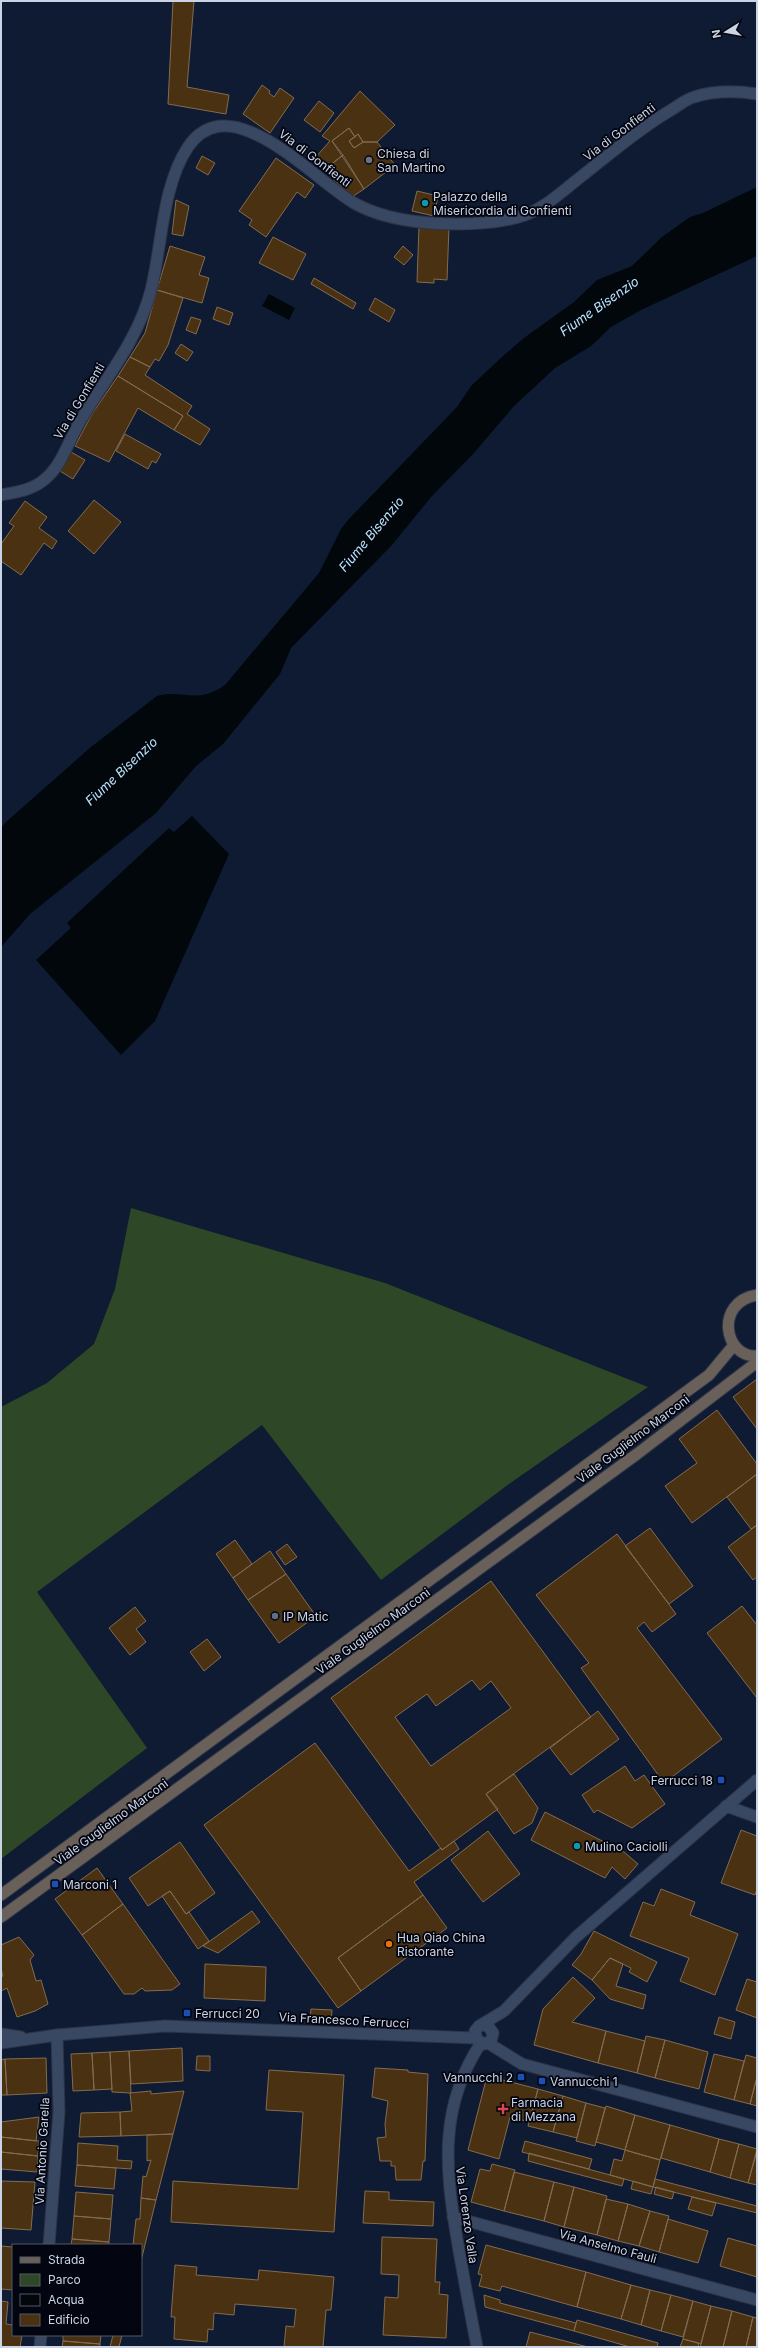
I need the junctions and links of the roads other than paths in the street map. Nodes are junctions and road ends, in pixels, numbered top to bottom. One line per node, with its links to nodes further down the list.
1 (757, 94): 2 (street, Via di Gonfienti)
2 (1, 495)
3 (757, 1295): 4 (main road)
4 (734, 1345): 5 (main road); 10 (main road, Viale Guglielmo Marconi)
5 (757, 1356)
6 (757, 1362): 11 (main road, Viale Guglielmo Marconi)
7 (757, 1780): 8 (street)
8 (726, 1806): 9 (street); 12 (street)
9 (757, 1818)
10 (1, 1895)
11 (1, 1918)
12 (504, 2011): 15 (street); 15 (street)
13 (1, 2034): 16 (street)
14 (56, 2035): 15 (street, Via Francesco Ferrucci); 16 (street, Via Francesco Ferrucci); 20 (street, Via Antonio Garella)
15 (483, 2036): 18 (street); 19 (street, Via Lorenzo Valla)
16 (34, 2039): 17 (street, Via Francesco Ferrucci)
17 (1, 2043)
18 (757, 2127)
19 (453, 2217): 21 (street, Via Anselmo Fauli); 24 (street, Via Lorenzo Valla)
20 (49, 2244)
21 (757, 2300)
22 (41, 2336): 23 (street)
23 (40, 2347)
24 (477, 2347)

